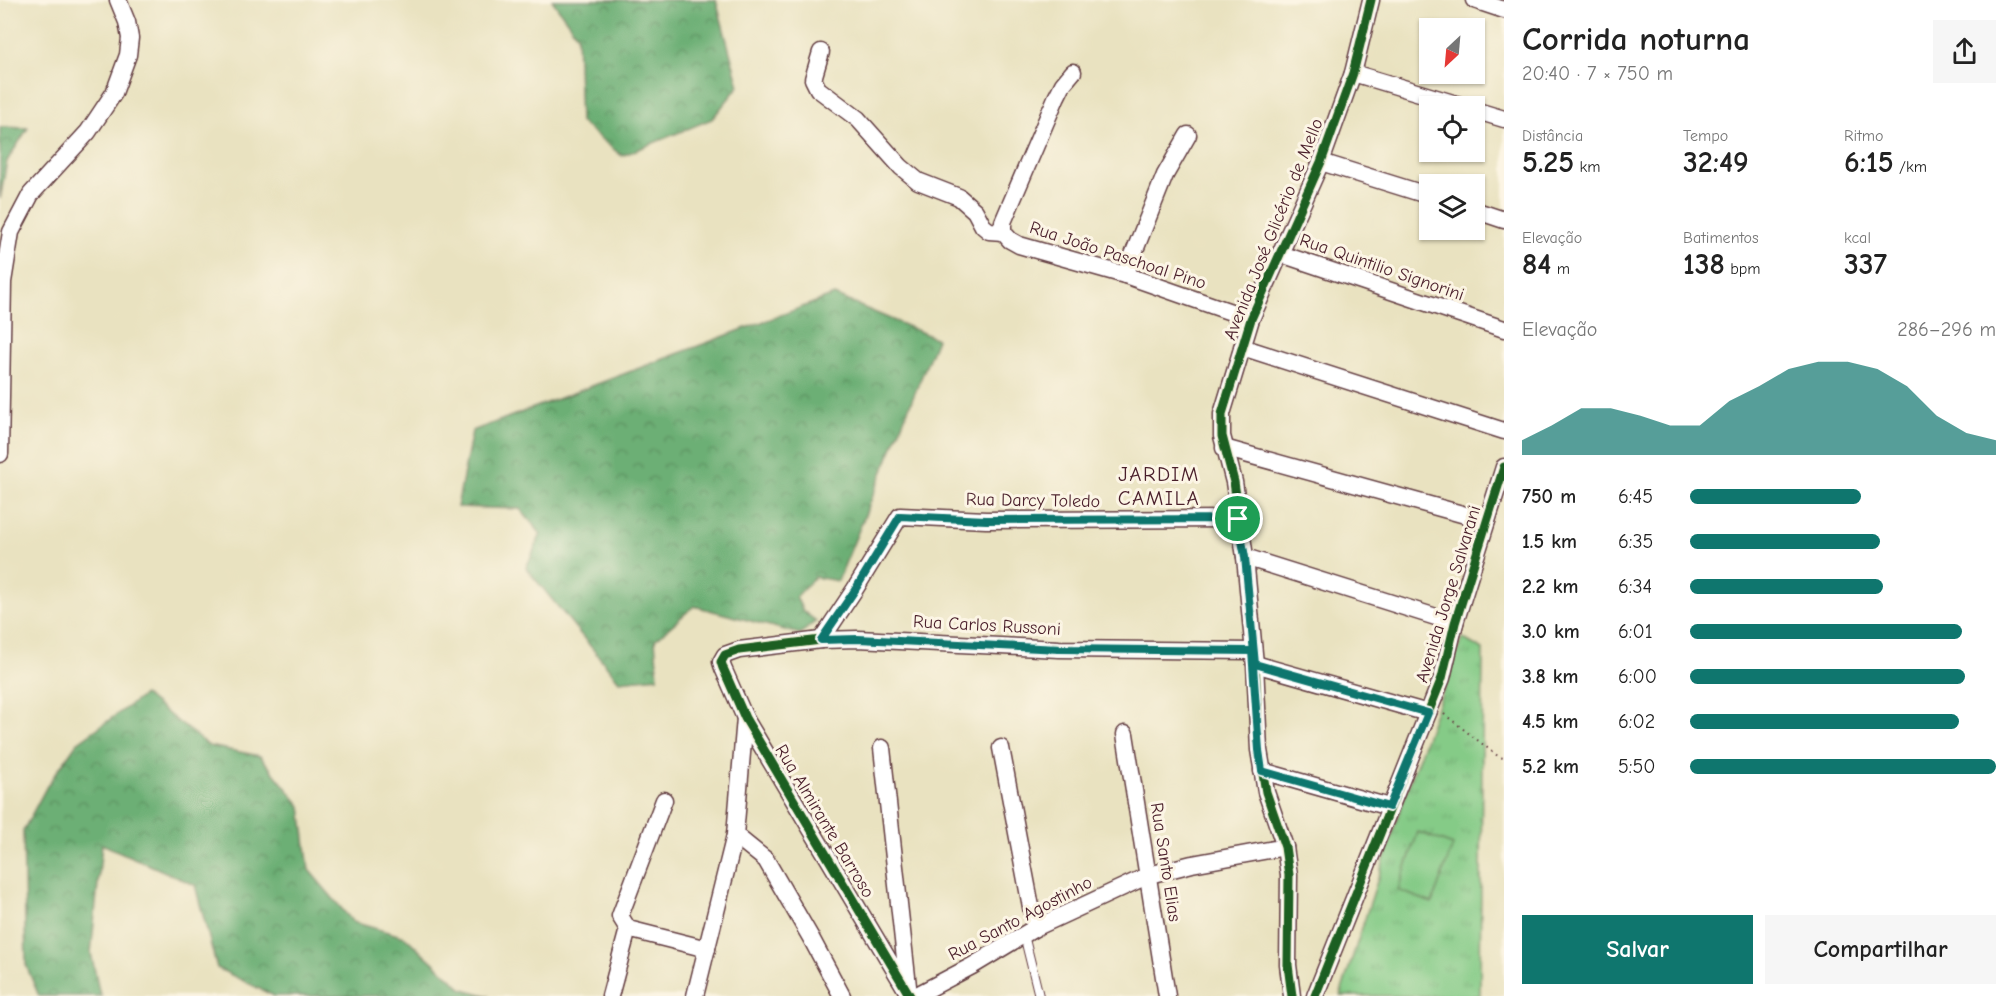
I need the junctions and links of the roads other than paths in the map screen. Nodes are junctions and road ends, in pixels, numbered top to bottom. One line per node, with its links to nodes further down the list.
1 (118, 0): 24 (street)
2 (1371, 0): 7 (street, Avenida José Glicério de Mello)
3 (1474, 0): 4 (street)
4 (1504, 10)
5 (821, 52): 16 (street, Rua João Paschoal Pino)
6 (1073, 72): 16 (street)
7 (1353, 73): 8 (street); 12 (street, Avenida José Glicério de Mello)
8 (1430, 96)
9 (1485, 113): 10 (street)
10 (1504, 119)
11 (1188, 135): 18 (street)
12 (1321, 162): 13 (street); 17 (street, Avenida José Glicério de Mello)
13 (1419, 193)
14 (1485, 214): 15 (street)
15 (1504, 220)
16 (1004, 232): 18 (street, Rua João Paschoal Pino)
17 (1281, 254): 19 (street, Avenida José Glicério de Mello); 20 (street, Rua Quintilio Signorini)
18 (1125, 275): 19 (street, Rua João Paschoal Pino)
19 (1251, 319): 21 (street, Avenida José Glicério de Mello)
20 (1504, 329)
21 (1242, 347): 22 (street); 23 (street, Avenida José Glicério de Mello)
22 (1504, 431)
23 (1224, 448): 26 (street, Avenida José Glicério de Mello); 27 (street)
24 (0, 454)
25 (1504, 467): 27 (street, Avenida Jorge Salvarani)
26 (1238, 519): 28 (street, Avenida José Glicério de Mello); 30 (street, Rua Darcy Toledo)
27 (1487, 521): 29 (street, Avenida Jorge Salvarani)
28 (1245, 557): 29 (street); 32 (street, Avenida José Glicério de Mello)
29 (1455, 623): 33 (street, Avenida Jorge Salvarani)
30 (821, 640): 31 (street, Rua Carlos Russoni); 32 (street, Rua Carlos Russoni)
31 (723, 658): 34 (street, Rua Almirante Barroso)
32 (1253, 658): 33 (street, Rua Carlos Russoni); 38 (street, Avenida José Glicério de Mello)
33 (1430, 709): 40 (street, Avenida Jorge Salvarani)
34 (745, 718): 41 (street); 47 (street, Rua Almirante Barroso)
35 (1125, 734): 43 (street, Rua Santo Elias)
36 (882, 748): 47 (street)
37 (1001, 748): 45 (street)
38 (1262, 771): 40 (street); 42 (street, Avenida José Glicério de Mello)
39 (664, 800): 44 (street)
40 (1389, 807): 54 (street, Avenida Jorge Salvarani)
41 (735, 835): 46 (street); 50 (street)
42 (1285, 847): 43 (street, Rua Santo Agostinho); 53 (street, Avenida José Glicério de Mello)
43 (1149, 875): 45 (street, Rua Santo Agostinho); 52 (street, Rua Santo Elias)
44 (628, 929): 46 (street); 48 (street)
45 (1029, 931): 47 (street, Rua Santo Agostinho); 51 (lane)
46 (707, 949): 49 (street)
47 (911, 995)
48 (610, 996)
49 (695, 996)
50 (842, 996)
51 (1039, 996)
52 (1167, 996)
53 (1292, 996)
54 (1315, 996)

